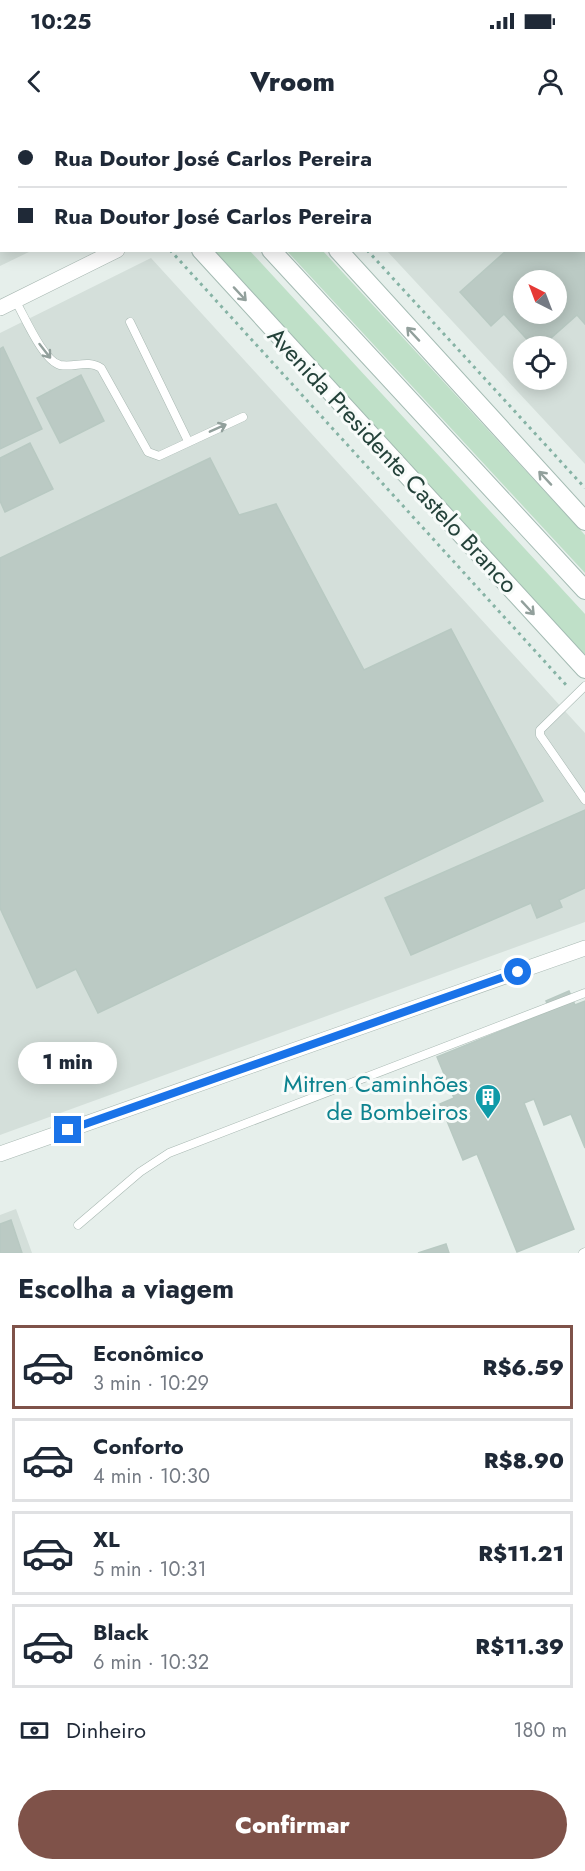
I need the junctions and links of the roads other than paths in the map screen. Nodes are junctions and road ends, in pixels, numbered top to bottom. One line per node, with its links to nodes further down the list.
1 (113, 252): 5 (street)
2 (203, 252): 12 (main road, Avenida Presidente Castelo Branco, one-way to 12)
3 (273, 252): 11 (main road)
4 (340, 252): 10 (main road, one-way to 4)
5 (15, 300): 6 (street); 9 (lane, one-way to 9)
6 (0, 308)
7 (130, 322): 9 (lane)
8 (243, 417): 9 (lane, one-way to 8)
9 (188, 441)
10 (585, 521)
11 (585, 590)
12 (585, 669)
13 (585, 686): 14 (lane)
14 (585, 800)
15 (585, 948): 17 (street)
16 (585, 993): 18 (lane)
17 (0, 1154)
18 (78, 1225)

